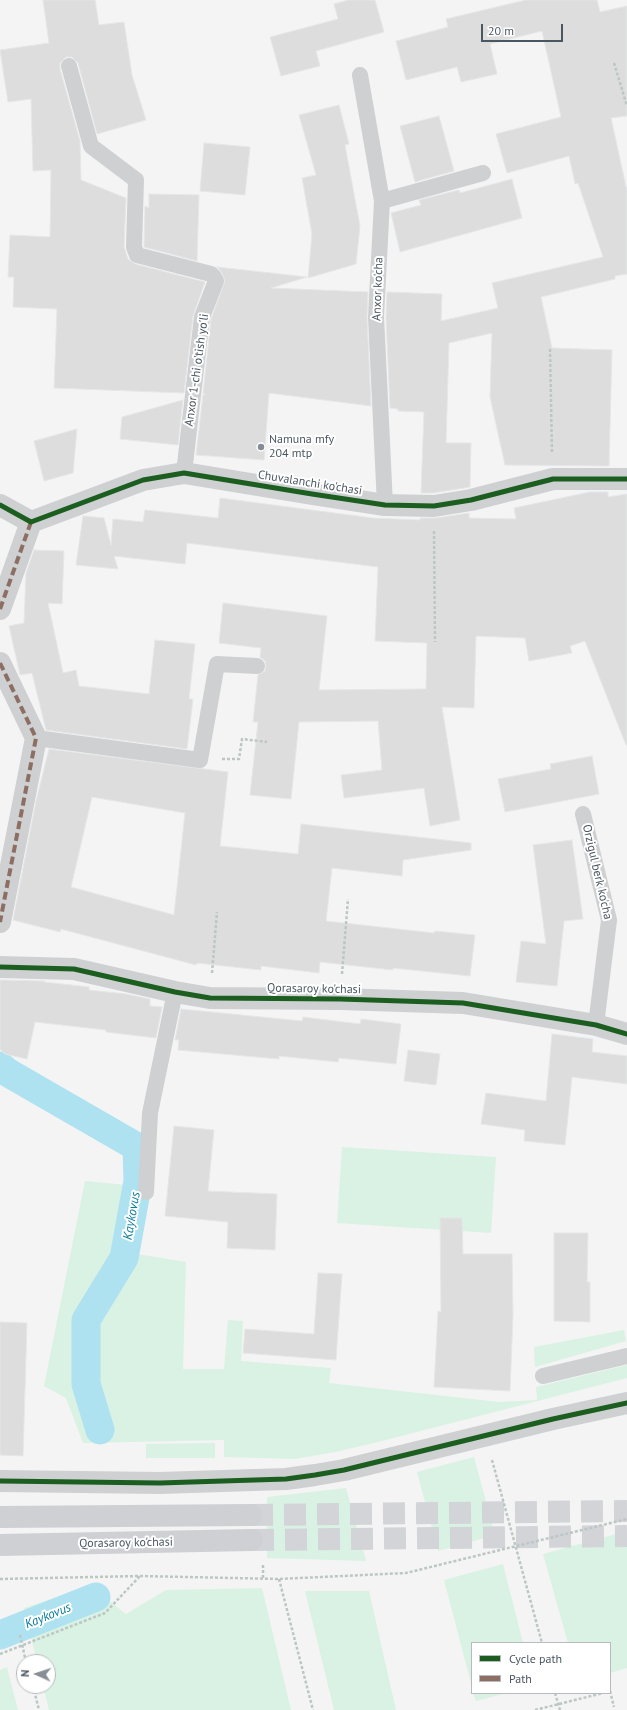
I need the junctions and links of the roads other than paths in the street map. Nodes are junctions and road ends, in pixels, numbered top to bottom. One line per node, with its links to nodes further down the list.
1 (69, 66): 5 (lane, Anxor 1-chi o'tish yo'li)
2 (360, 76): 4 (lane, Anxor ko'cha)
3 (484, 173): 4 (lane)
4 (382, 200): 8 (lane, Anxor ko'cha)
5 (184, 472): 8 (street, Chuvalanchi ko'chasi); 9 (street, Chuvalanchi ko'chasi)
6 (627, 480): 8 (street, Chuvalanchi ko'chasi)
7 (2, 505): 9 (street)
8 (385, 505)
9 (31, 522): 10 (street)
10 (0, 609)
11 (0, 663): 13 (street)
12 (257, 666): 13 (lane)
13 (36, 738): 15 (street)
14 (583, 814): 18 (lane, Orzigul berk ko'cha)
15 (0, 922)
16 (0, 967): 17 (street, Qorasaroy ko'chasi)
17 (175, 992): 18 (street, Qorasaroy ko'chasi); 20 (lane)
18 (596, 1025): 19 (street, Qorasaroy ko'chasi)
19 (627, 1034)
20 (146, 1192)
21 (627, 1356): 22 (lane)
22 (543, 1376)
23 (627, 1403): 24 (street)
24 (0, 1481)
25 (251, 1515): 26 (main road)
26 (0, 1517)
27 (252, 1540): 28 (main road, Qorasaroy ko'chasi)
28 (0, 1545)

